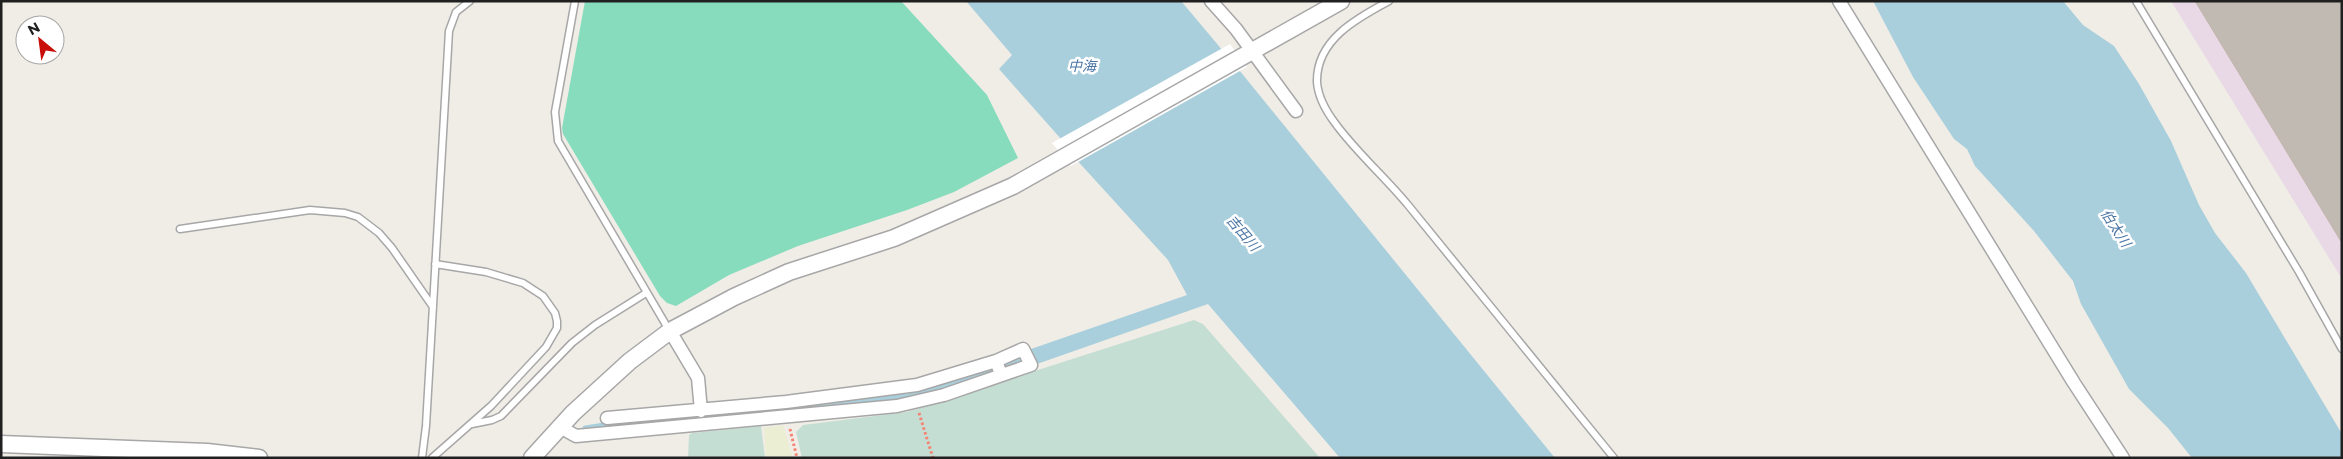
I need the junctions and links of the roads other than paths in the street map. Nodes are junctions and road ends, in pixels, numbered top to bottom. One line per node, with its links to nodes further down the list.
1 (470, 1): 11 (lane)
2 (575, 1): 12 (lane)
3 (1211, 1): 8 (street)
4 (1341, 1): 8 (street)
5 (1389, 1): 29 (lane)
6 (1839, 1): 30 (street)
7 (2136, 1): 15 (lane)
8 (1244, 54): 9 (street); 14 (street)
9 (1296, 111)
10 (180, 229): 13 (lane)
11 (435, 264): 13 (lane); 22 (lane)
12 (646, 293): 14 (lane); 22 (lane)
13 (433, 307): 26 (lane)
14 (670, 331): 19 (street); 23 (street)
15 (2342, 349)
16 (1026, 356): 17 (street)
17 (998, 368): 18 (street); 20 (street)
18 (786, 402): 19 (street); 20 (street)
19 (701, 410): 21 (street)
20 (787, 417): 23 (street)
21 (607, 418)
22 (471, 424): 27 (lane)
23 (560, 427): 28 (street)
24 (1, 444): 25 (street)
25 (259, 458)
26 (422, 458)
27 (432, 458)
28 (532, 458)
29 (1614, 458)
30 (2123, 458)

